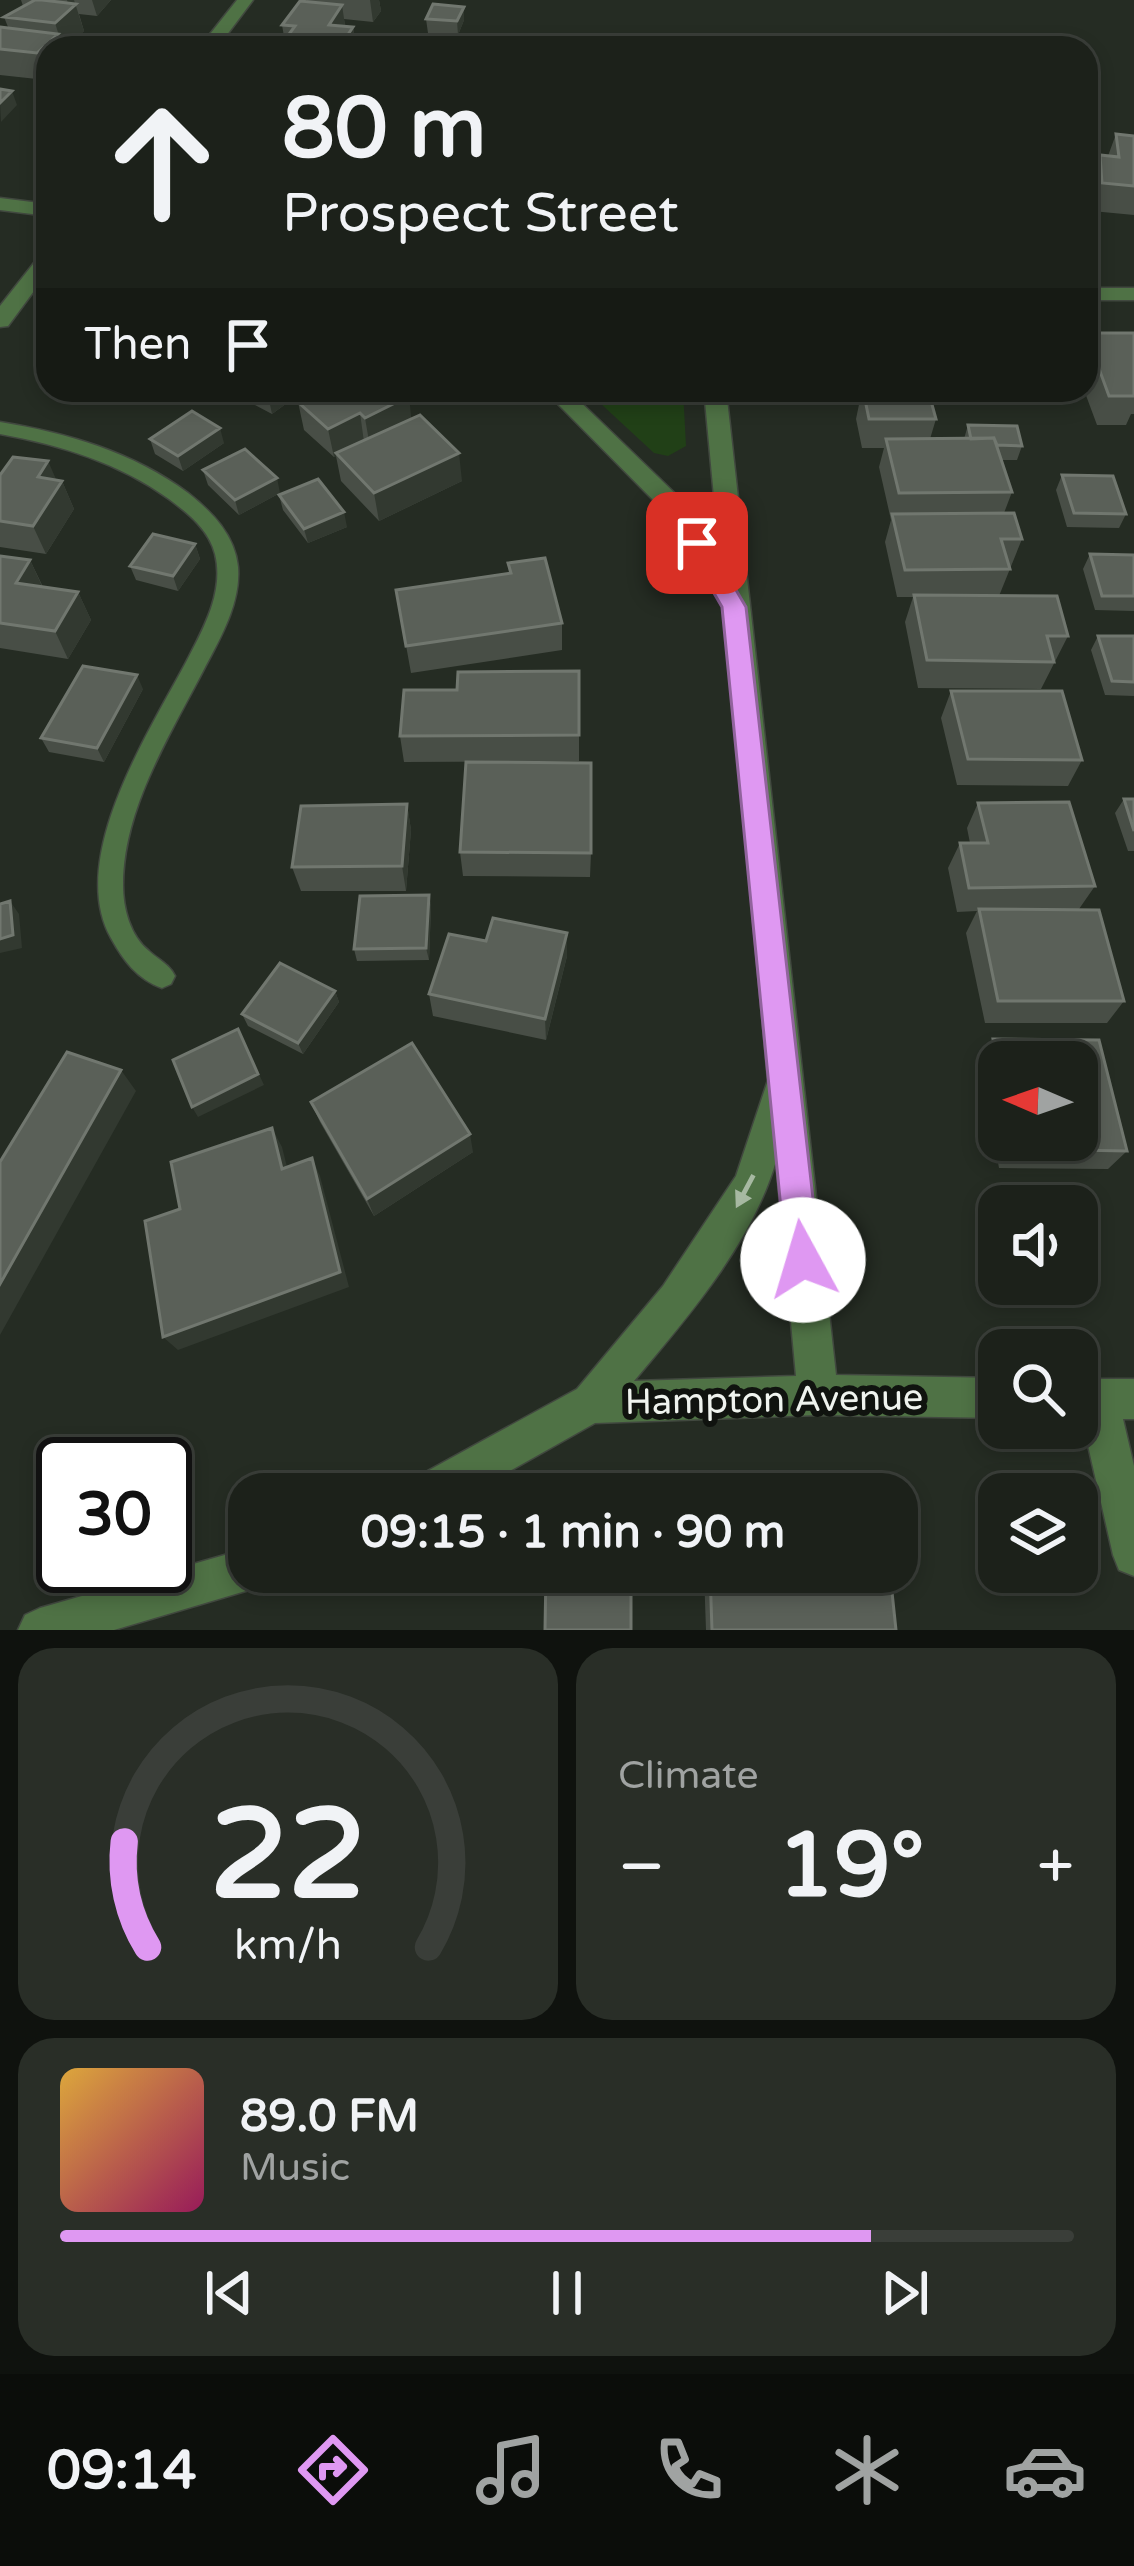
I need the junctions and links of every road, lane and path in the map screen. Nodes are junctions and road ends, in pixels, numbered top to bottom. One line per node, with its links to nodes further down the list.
1 (245, 0): 2 (street)
2 (217, 36)
3 (0, 204): 4 (street)
4 (36, 208)
5 (36, 274): 8 (street)
6 (1098, 294): 7 (street)
7 (1134, 294)
8 (0, 321)
9 (568, 402): 12 (street)
10 (716, 402): 12 (street)
11 (0, 428): 13 (lane)
12 (734, 607): 14 (street)
13 (162, 976)
14 (782, 1081): 15 (street); 18 (street, one-way to 18)
15 (818, 1395): 16 (street, Hampton Avenue); 18 (street, Hampton Avenue)
16 (978, 1398)
17 (1103, 1399): 20 (street)
18 (591, 1403): 19 (street, Hampton Avenue)
19 (466, 1473)
20 (1134, 1555)
21 (228, 1575): 22 (street)
22 (40, 1630)

